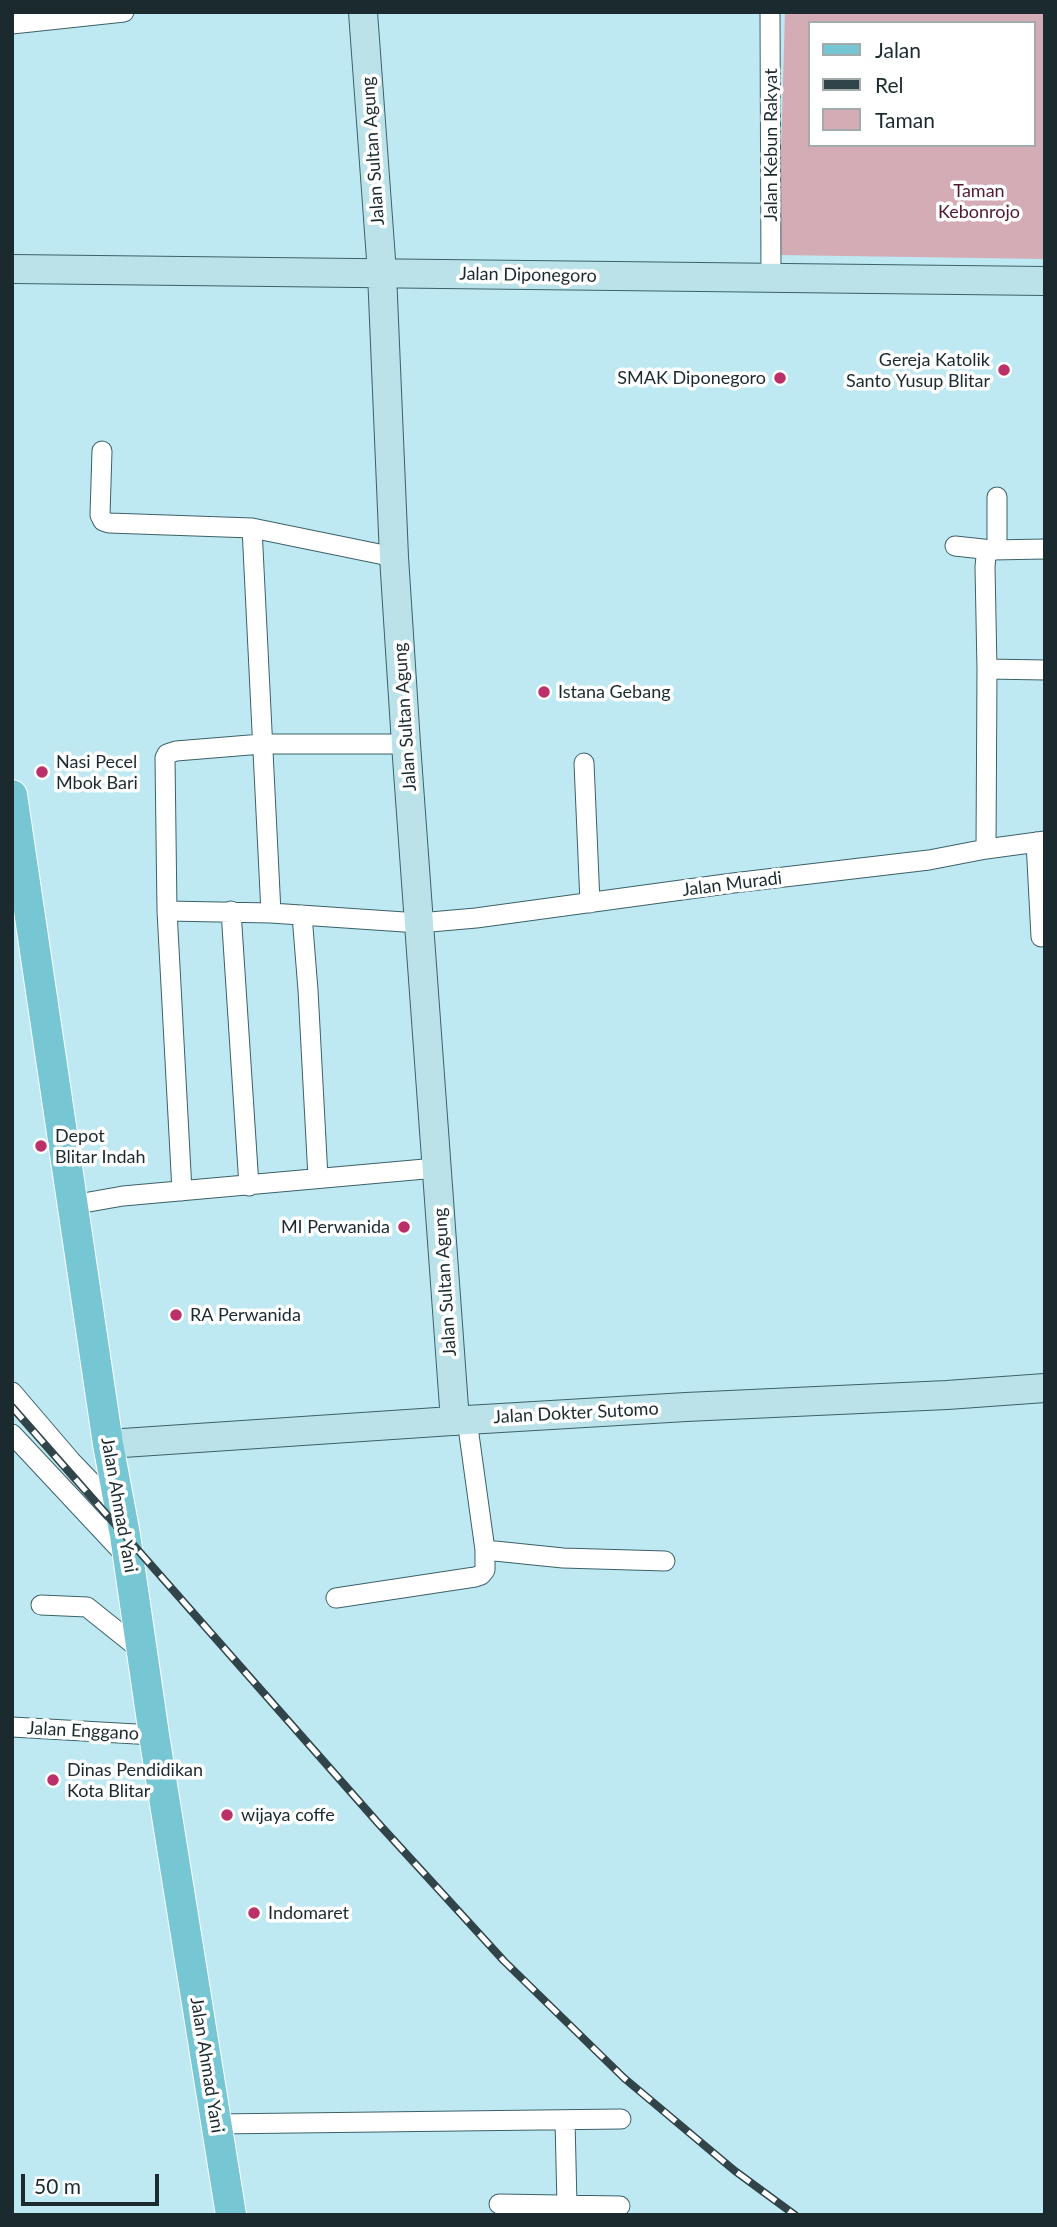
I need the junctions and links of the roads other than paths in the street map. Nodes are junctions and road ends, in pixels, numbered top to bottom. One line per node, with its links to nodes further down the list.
1 (124, 12): 4 (street)
2 (363, 12): 9 (main road, Jalan Sultan Agung)
3 (770, 12): 10 (street, Jalan Kebun Rakyat)
4 (60, 16): 5 (street)
5 (12, 24)
6 (12, 254): 8 (main road)
7 (12, 269): 8 (main road, Jalan Diponegoro)
8 (44, 271): 9 (main road, Jalan Diponegoro)
9 (382, 273): 10 (main road, Jalan Diponegoro); 18 (main road, Jalan Sultan Agung)
10 (771, 278): 11 (main road, Jalan Diponegoro)
11 (1045, 281)
12 (102, 452): 14 (street)
13 (997, 496): 17 (street)
14 (252, 528): 18 (street); 21 (street)
15 (955, 546): 17 (street)
16 (1045, 549): 17 (street)
17 (994, 550): 19 (street)
18 (394, 557): 22 (main road, Jalan Sultan Agung)
19 (987, 670): 20 (street); 26 (street)
20 (1045, 670)
21 (262, 744): 22 (street); 28 (street); 30 (street)
22 (406, 744): 32 (main road, Jalan Sultan Agung)
23 (584, 762): 27 (street)
24 (12, 795): 38 (main road, Jalan Ahmad Yani)
25 (1040, 842): 26 (street, Jalan Muradi); 33 (street)
26 (986, 849): 27 (street, Jalan Muradi)
27 (590, 903): 32 (street, Jalan Muradi)
28 (167, 911): 29 (street, Jalan Muradi); 37 (street)
29 (231, 911): 30 (street, Jalan Muradi); 36 (street)
30 (271, 913): 31 (street, Jalan Muradi)
31 (302, 915): 32 (street, Jalan Muradi); 35 (street)
32 (419, 923): 34 (main road, Jalan Sultan Agung)
33 (1041, 937)
34 (436, 1168): 35 (street); 41 (main road, Jalan Sultan Agung)
35 (317, 1178): 36 (street)
36 (249, 1186): 37 (street)
37 (182, 1191): 38 (street)
38 (84, 1203): 43 (main road, Jalan Ahmad Yani)
39 (1045, 1388): 41 (main road, Jalan Dokter Sutomo)
40 (12, 1392): 44 (street)
41 (461, 1420): 43 (main road, Jalan Dokter Sutomo); 45 (street, Jalan Sultan Agung)
42 (12, 1434): 46 (street)
43 (131, 1442): 44 (main road, Jalan Ahmad Yani)
44 (120, 1512): 46 (main road, Jalan Ahmad Yani)
45 (485, 1550): 47 (street); 48 (street)
46 (128, 1558): 50 (main road, Jalan Ahmad Yani)
47 (665, 1561)
48 (336, 1598)
49 (41, 1605): 50 (street)
50 (142, 1651): 52 (main road, Jalan Ahmad Yani)
51 (12, 1727): 52 (street, Jalan Enggano)
52 (154, 1735): 55 (main road, Jalan Ahmad Yani)
53 (621, 2119): 54 (street)
54 (565, 2120): 55 (street); 57 (street)
55 (217, 2124): 59 (main road, Jalan Ahmad Yani)
56 (499, 2204): 57 (street)
57 (567, 2205): 58 (street)
58 (620, 2206)
59 (231, 2215)

